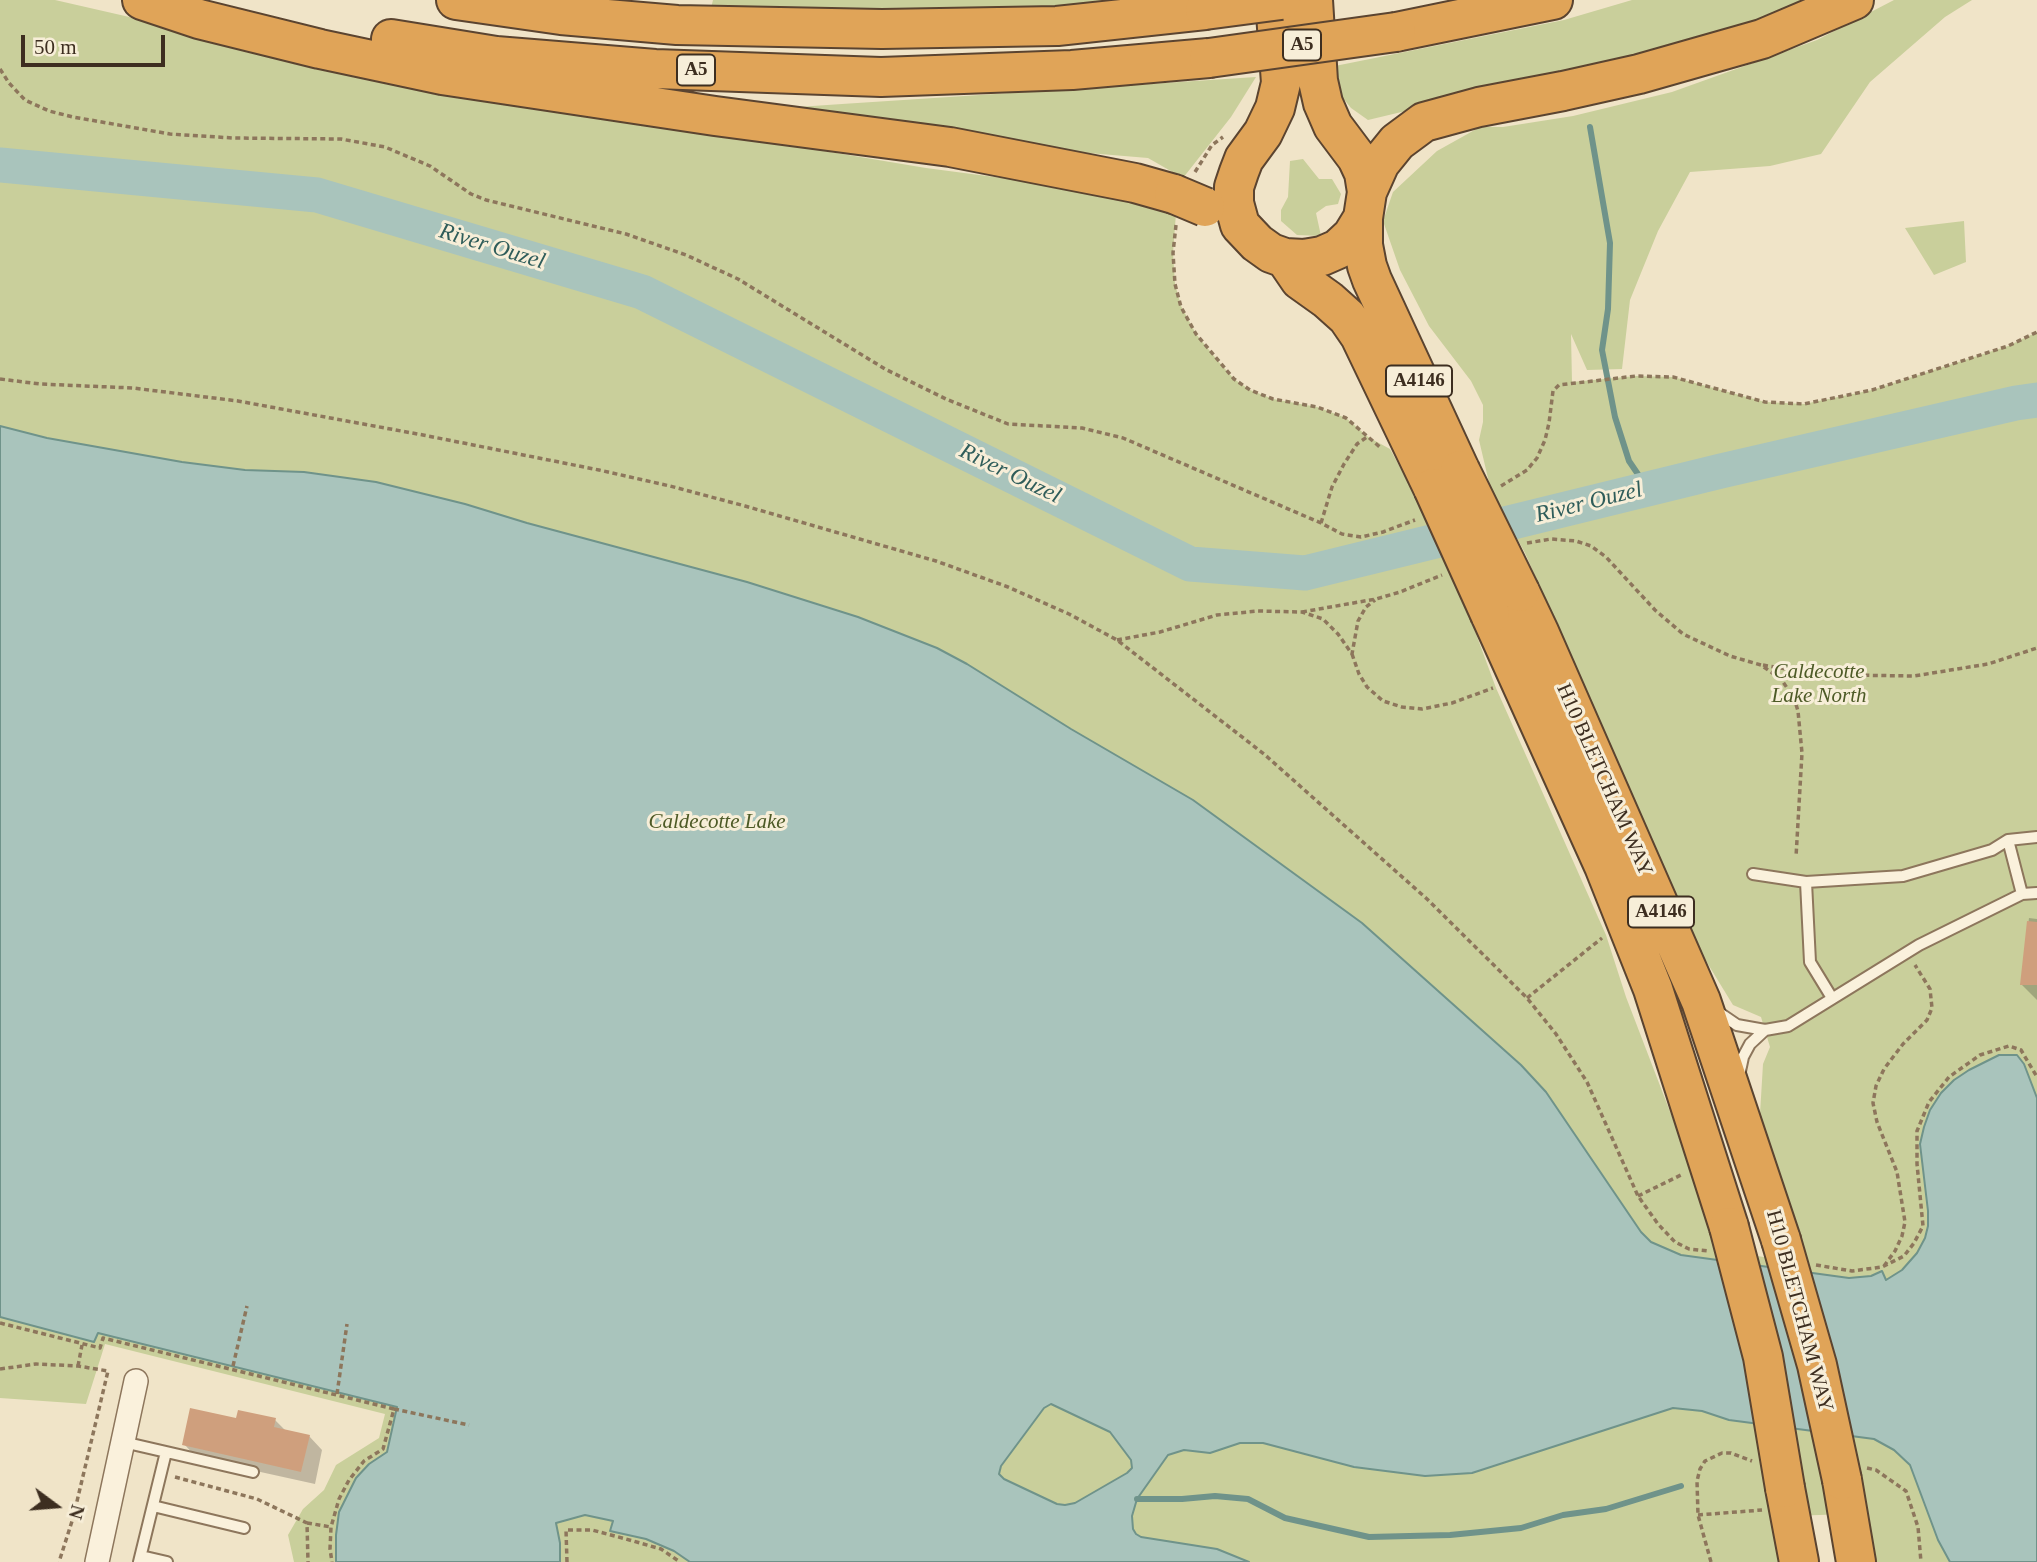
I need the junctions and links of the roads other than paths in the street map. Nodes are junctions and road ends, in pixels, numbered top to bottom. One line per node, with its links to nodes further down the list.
1 (142, 0): 10 (highway)
2 (188, 0): 7 (highway, A5, bridge)
3 (456, 0): 5 (highway, A5, bridge)
4 (1275, 0): 10 (highway)
5 (1281, 0)
6 (1313, 0): 9 (highway)
7 (1553, 0)
8 (1854, 0): 9 (highway)
9 (1365, 205): 11 (highway); 12 (highway, H10 BLETCHAM WAY / A4146)
10 (1240, 225): 11 (highway)
11 (1285, 258): 12 (highway, H10 BLETCHAM WAY / A4146)
12 (1447, 479): 13 (highway, H10 BLETCHAM WAY / A4146, bridge)
13 (1505, 603): 21 (highway, H10 BLETCHAM WAY / A4146); 33 (highway, H10 BLETCHAM WAY / A4146, bridge)
14 (2037, 837): 15 (lane)
15 (2008, 840): 17 (lane); 19 (lane)
16 (1753, 874): 17 (lane)
17 (1806, 882): 20 (lane)
18 (2037, 893): 19 (lane)
19 (2022, 894): 20 (lane)
20 (1832, 998): 22 (lane)
21 (1701, 1001): 22 (lane); 23 (highway, H10 BLETCHAM WAY / A4146)
22 (1765, 1030): 23 (lane)
23 (1734, 1098): 34 (highway, H10 BLETCHAM WAY / A4146, bridge)
24 (136, 1381): 25 (street)
25 (121, 1452): 26 (lane); 31 (street)
26 (166, 1452): 27 (lane); 28 (lane)
27 (253, 1472)
28 (153, 1506): 29 (lane); 30 (lane)
29 (244, 1528)
30 (140, 1559): 32 (lane)
31 (97, 1562)
32 (167, 1562)
33 (1799, 1562)
34 (1856, 1562)

